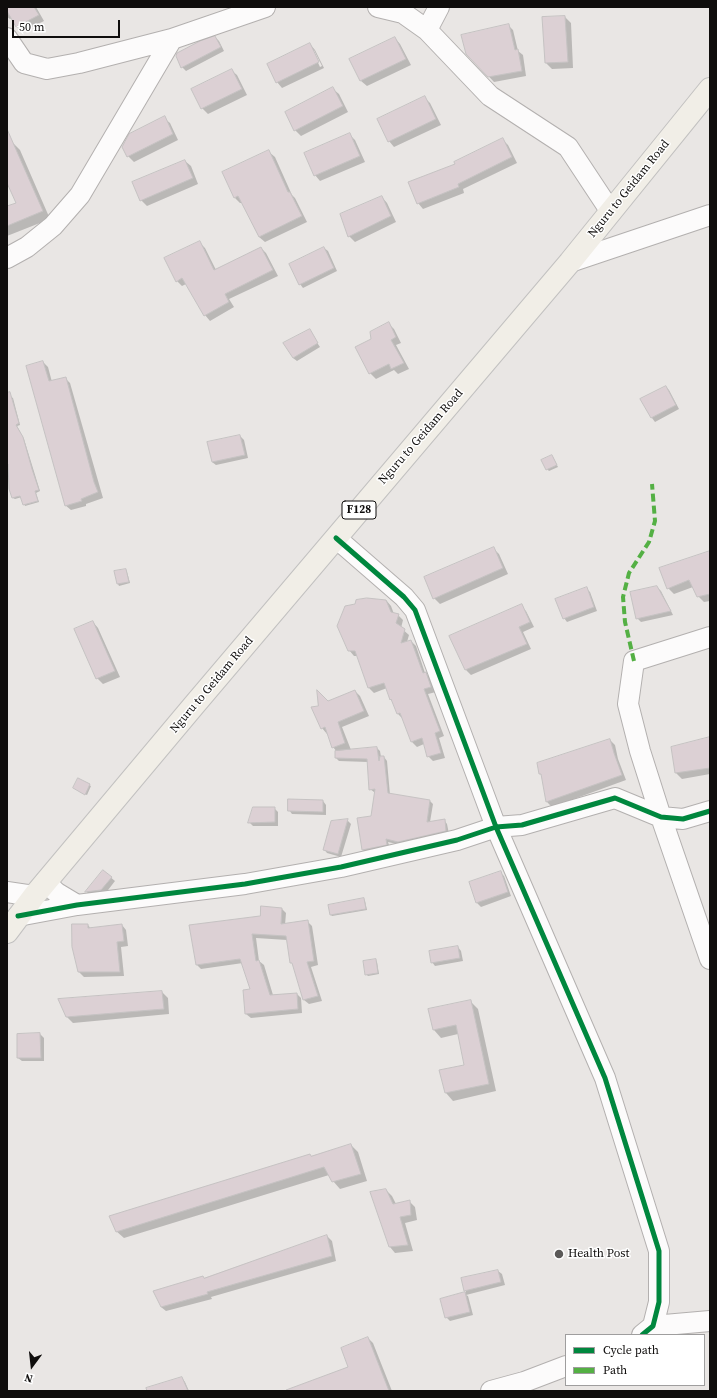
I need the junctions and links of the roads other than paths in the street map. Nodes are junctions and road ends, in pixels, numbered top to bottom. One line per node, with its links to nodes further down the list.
1 (265, 7): 6 (street)
2 (378, 7): 4 (street)
3 (439, 7): 4 (street)
4 (427, 30): 8 (street)
5 (7, 38): 6 (street)
6 (172, 39): 10 (street)
7 (710, 89): 8 (main road, Nguru to Geidam Road / F128)
8 (611, 212): 11 (main road, Nguru to Geidam Road / F128)
9 (710, 215): 11 (street)
10 (7, 258)
11 (570, 262): 12 (main road, Nguru to Geidam Road / F128)
12 (336, 538): 16 (street); 17 (main road, Nguru to Geidam Road / F128)
13 (710, 637): 15 (street)
14 (710, 811): 15 (street)
15 (661, 817): 16 (street); 21 (street)
16 (496, 827): 19 (street); 24 (street)
17 (40, 889): 18 (street); 19 (street); 20 (main road, Nguru to Geidam Road / F128)
18 (7, 892)
19 (77, 905): 20 (street)
20 (13, 924)
21 (707, 938): 22 (street)
22 (710, 959)
23 (710, 1321): 24 (street)
24 (647, 1330)
25 (565, 1366): 26 (street)
26 (492, 1391)

